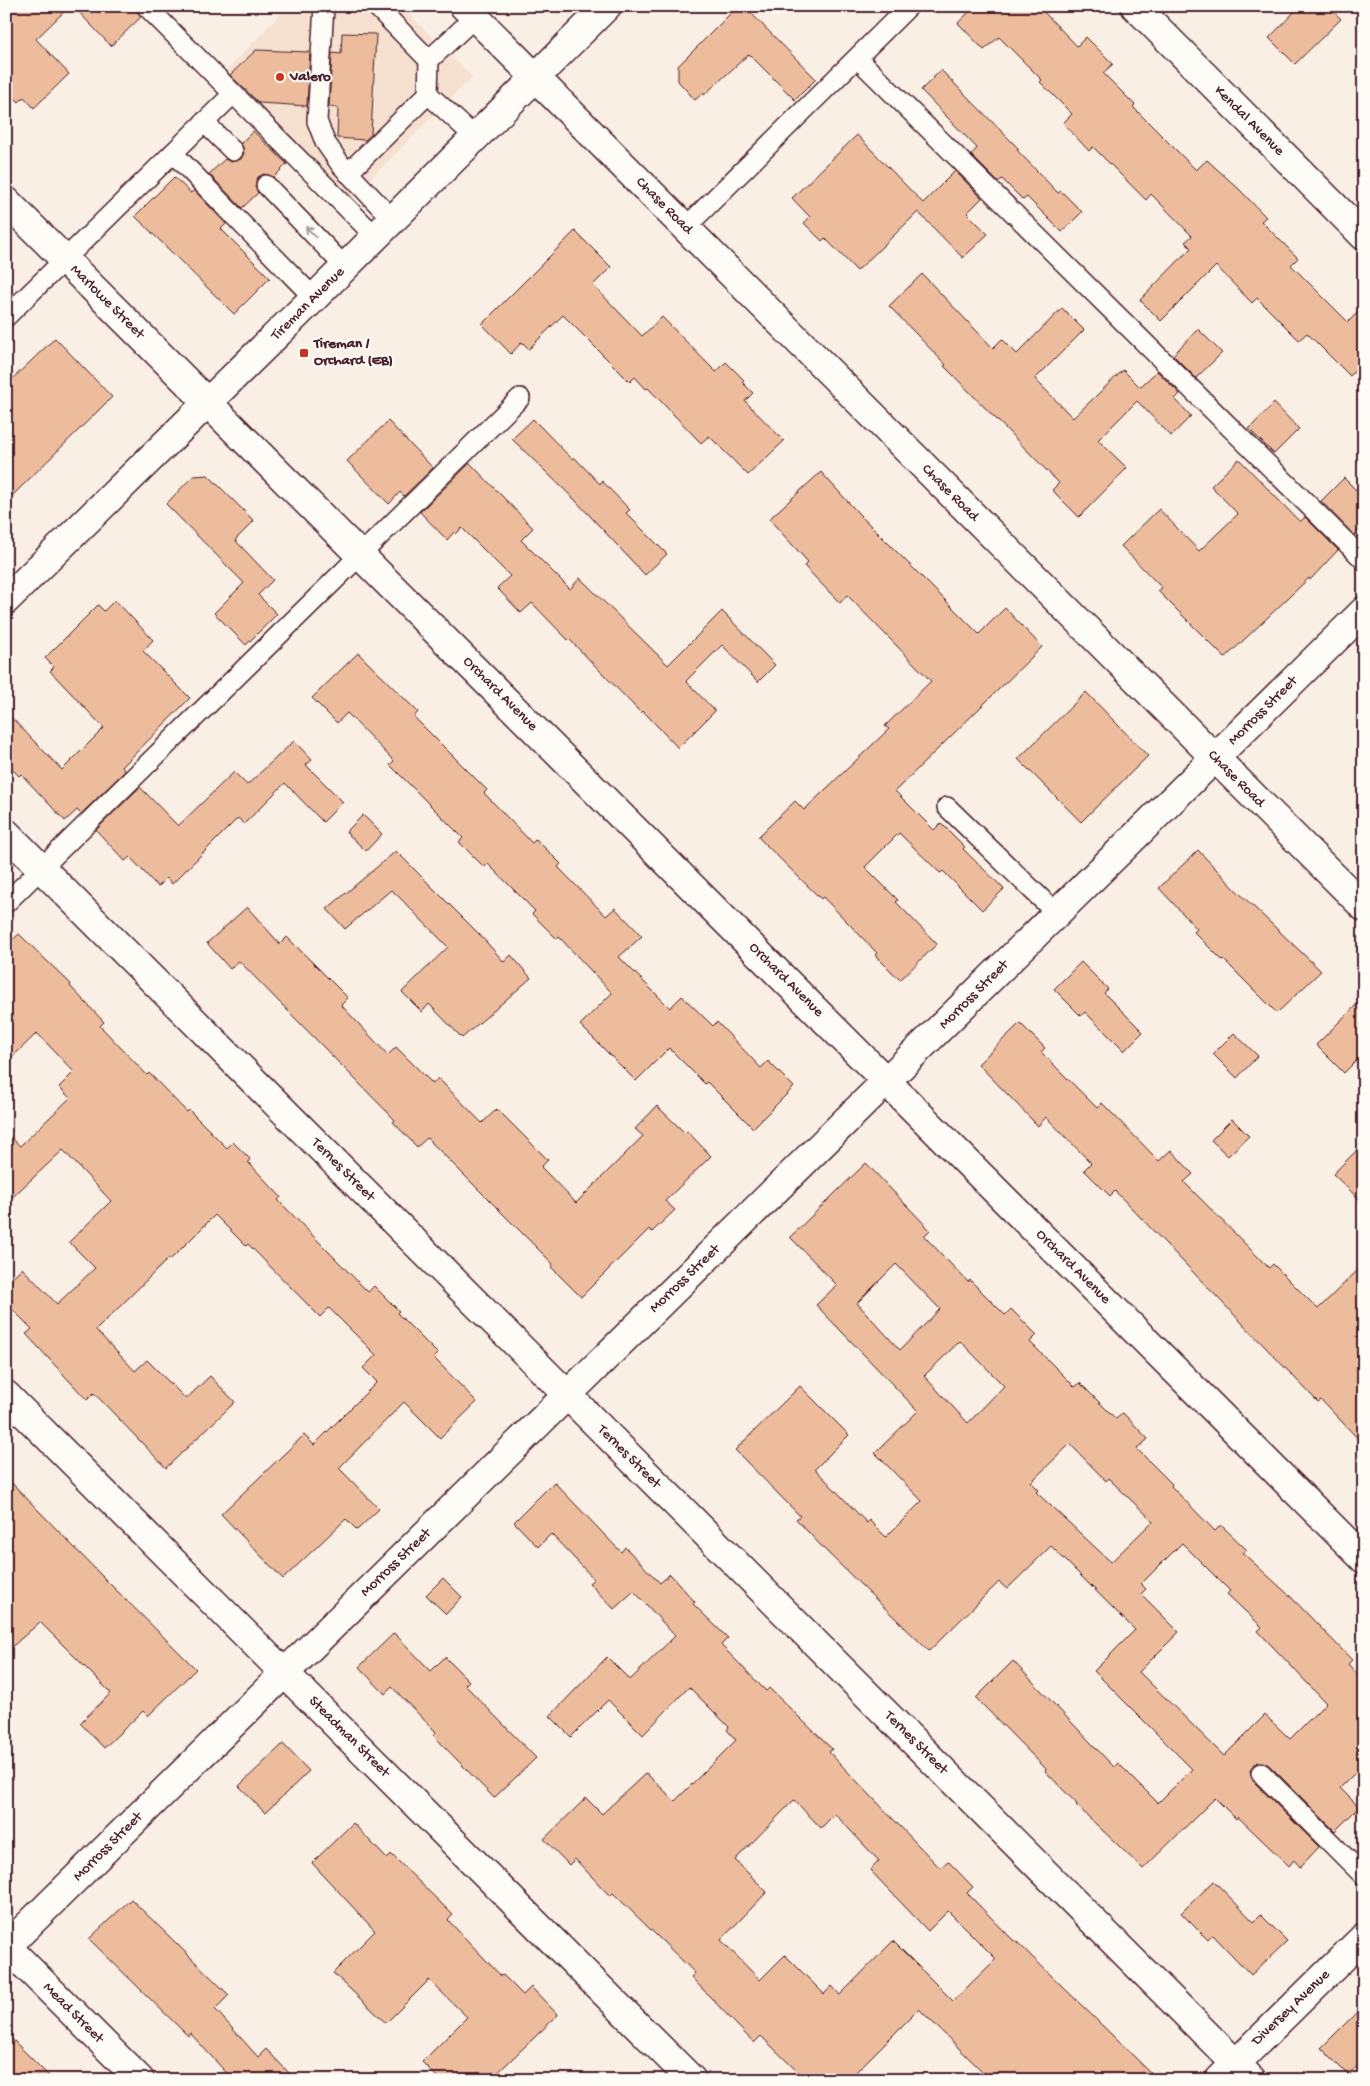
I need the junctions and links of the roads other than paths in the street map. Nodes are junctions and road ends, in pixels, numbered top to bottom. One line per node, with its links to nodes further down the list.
1 (146, 6): 11 (lane)
2 (324, 6): 17 (lane)
3 (376, 6): 9 (lane)
4 (607, 6): 10 (street, Tireman Avenue)
5 (908, 6): 8 (lane)
6 (1135, 6): 22 (street, Kendal Avenue)
7 (470, 12): 9 (lane); 10 (street, Chase Road)
8 (857, 58): 21 (lane); 30 (lane)
9 (428, 60): 12 (lane)
10 (536, 78): 14 (street, Tireman Avenue); 21 (street, Chase Road)
11 (233, 94): 13 (lane); 20 (lane)
12 (428, 94): 14 (lane); 17 (lane)
13 (204, 122): 15 (lane); 16 (lane)
14 (476, 138): 20 (street, Tireman Avenue)
15 (233, 151)
16 (173, 153): 23 (lane); 25 (lane)
17 (348, 173): 20 (lane)
18 (266, 185): 24 (lane, one-way to 18)
19 (6, 201): 23 (street, Marlowe Street)
20 (384, 228): 24 (street, Tireman Avenue)
21 (685, 228): 33 (street, Chase Road)
22 (1364, 236)
23 (64, 259): 26 (lane); 28 (street, Marlowe Street)
24 (345, 267): 25 (street, Tireman Avenue)
25 (314, 298): 28 (street, Tireman Avenue)
26 (6, 316)
27 (520, 398): 29 (lane)
28 (208, 403): 29 (street, Orchard Avenue); 31 (street, Tireman Avenue)
29 (360, 556): 36 (lane); 40 (street, Orchard Avenue)
30 (1364, 560)
31 (6, 600)
32 (1364, 611): 33 (street, Morross Street)
33 (1215, 758): 38 (street, Chase Road); 39 (street, Morross Street)
34 (947, 807): 39 (lane)
35 (6, 833): 36 (street, Ternes Street)
36 (41, 869): 37 (lane); 42 (street, Ternes Street)
37 (6, 904)
38 (1364, 907)
39 (1057, 914): 40 (street, Morross Street)
40 (887, 1081): 42 (street, Morross Street); 43 (street, Orchard Avenue)
41 (6, 1395): 44 (street, Steadman Street)
42 (567, 1395): 44 (street, Morross Street); 49 (street, Ternes Street)
43 (1364, 1559)
44 (284, 1672): 48 (street, Morross Street); 51 (street, Steadman Street)
45 (1261, 1773): 46 (lane)
46 (1364, 1876)
47 (1364, 1937): 49 (street, Diversey Avenue)
48 (6, 1946): 50 (street, Mead Street)
49 (1236, 2074)
50 (140, 2080)
51 (692, 2080)

